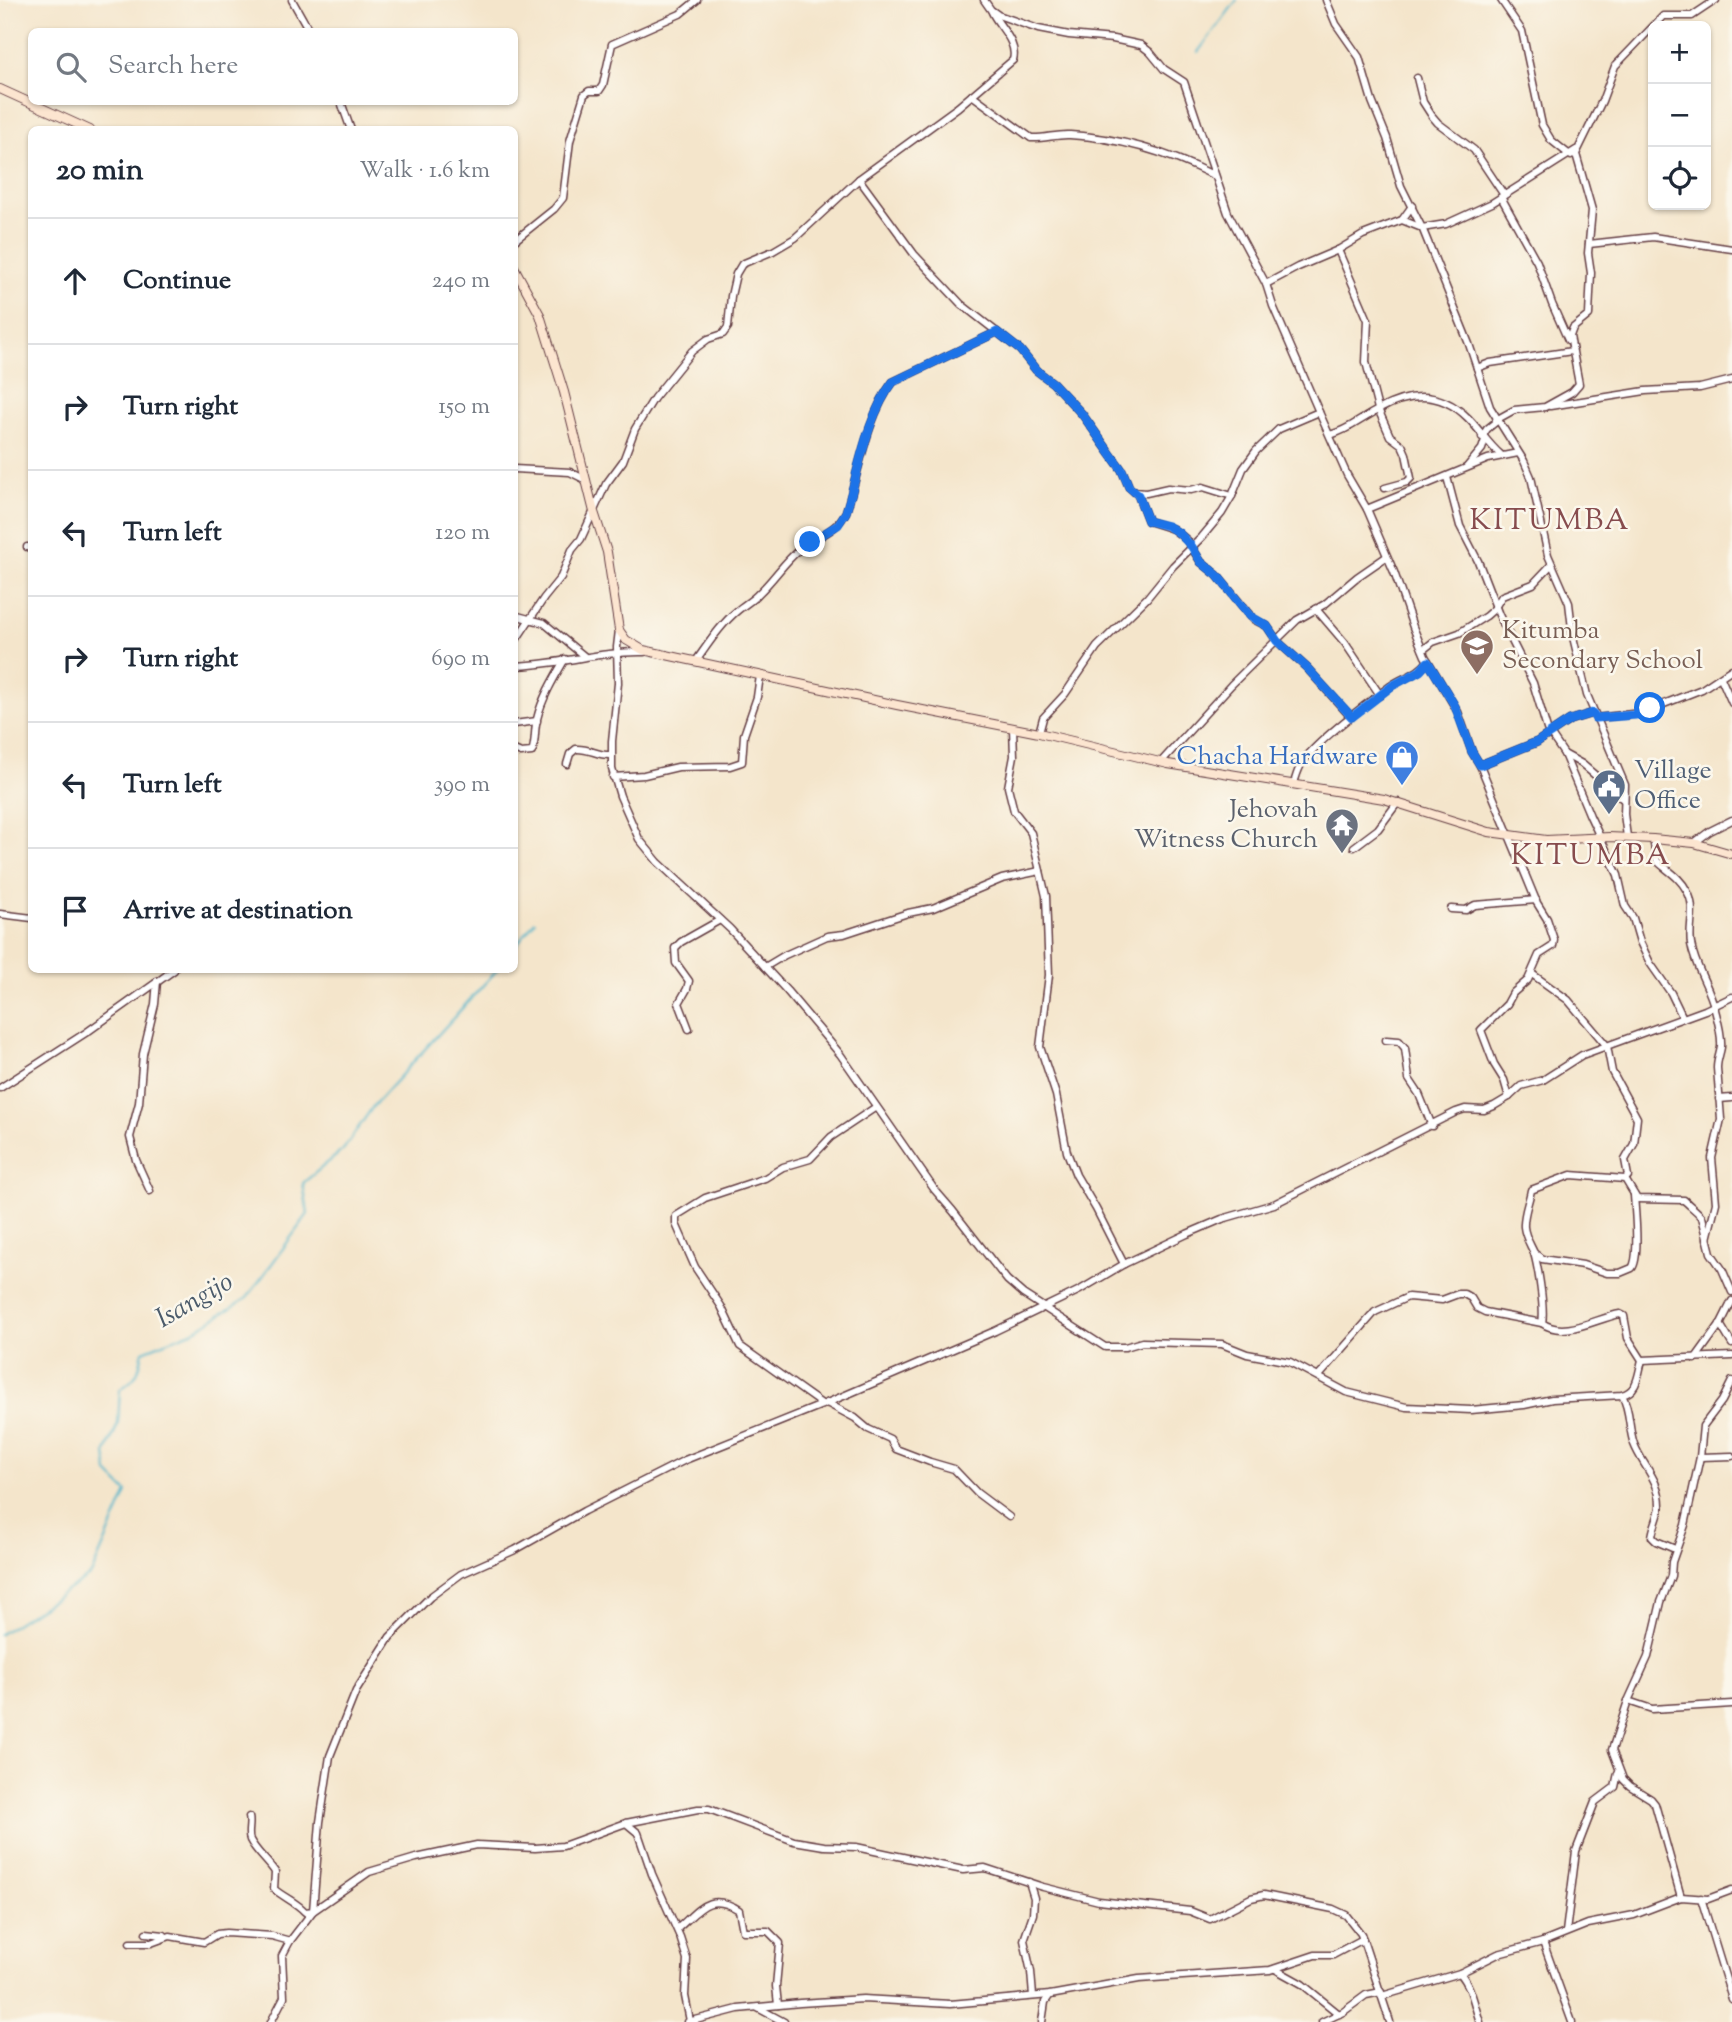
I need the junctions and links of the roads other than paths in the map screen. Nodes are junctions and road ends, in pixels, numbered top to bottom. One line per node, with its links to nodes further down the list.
1 (292, 0): 8 (street)
2 (697, 0): 26 (street)
3 (984, 0): 7 (street)
4 (1326, 0): 23 (street)
5 (1501, 0): 18 (street)
6 (1716, 0): 17 (street)
7 (991, 10): 11 (street); 20 (street)
8 (308, 28)
9 (1417, 78): 22 (street)
10 (0, 89): 12 (street)
11 (972, 95): 20 (street); 21 (street)
12 (28, 102)
13 (35, 105): 15 (street)
14 (342, 105): 16 (street)
15 (81, 126)
16 (350, 126)
17 (1576, 150): 18 (street); 19 (street)
18 (1569, 155): 19 (street); 22 (street)
19 (1576, 162): 27 (street)
20 (1213, 175): 31 (street)
21 (859, 179): 32 (street); 53 (street)
22 (1503, 196): 25 (street); 33 (street)
23 (1412, 206): 24 (street); 25 (street)
24 (1402, 220): 25 (street); 28 (street)
25 (1422, 228): 35 (street)
26 (518, 239)
27 (1589, 244): 29 (street); 33 (street)
28 (1338, 250): 31 (street); 38 (street)
29 (1732, 250)
30 (518, 275): 48 (street)
31 (1266, 284): 39 (street)
32 (997, 332): 50 (street); 69 (street)
33 (1569, 341): 34 (street)
34 (1572, 351): 35 (street); 37 (street)
35 (1477, 368): 40 (street)
36 (1732, 380): 37 (street)
37 (1545, 407): 40 (street)
38 (1378, 410): 41 (street); 42 (street); 49 (street)
39 (1319, 412): 41 (street); 51 (street)
40 (1497, 420): 42 (street); 43 (street)
41 (1330, 435): 52 (street)
42 (1484, 439): 44 (street); 46 (street)
43 (1518, 453): 44 (street); 56 (street)
44 (1501, 455): 46 (street)
45 (518, 468): 48 (street)
46 (1464, 470): 47 (street)
47 (1447, 477): 52 (street); 57 (street)
48 (587, 481): 53 (street)
49 (1385, 488)
50 (1135, 492): 51 (street); 54 (street)
51 (1232, 496): 54 (street)
52 (1367, 509): 55 (street)
53 (593, 512): 60 (street); 61 (street)
54 (1192, 547): 63 (street); 82 (street)
55 (1386, 557): 58 (street); 64 (street)
56 (1551, 565): 57 (street); 77 (street)
57 (1496, 604): 64 (street); 83 (street)
58 (1317, 609): 63 (street); 75 (street)
59 (518, 616): 60 (street)
60 (529, 618): 62 (street); 67 (street)
61 (620, 630): 65 (street); 66 (street)
62 (518, 636)
63 (1277, 641): 78 (street); 87 (street)
64 (1423, 650): 70 (street)
65 (648, 652): 66 (street); 69 (street)
66 (617, 653): 67 (street); 86 (street)
67 (584, 656): 68 (street)
68 (565, 659): 71 (street); 79 (street)
69 (696, 661): 73 (street)
70 (1428, 662): 75 (street); 89 (street)
71 (518, 665)
72 (1732, 669): 74 (street)
73 (760, 676): 81 (street); 90 (street)
74 (1721, 678): 76 (street); 77 (street)
75 (1380, 695): 78 (street)
76 (1732, 703)
77 (1594, 715): 83 (street); 92 (street)
78 (1352, 717): 91 (street)
79 (537, 721): 80 (street); 84 (street)
80 (518, 723)
81 (1013, 728): 82 (street); 102 (street)
82 (1039, 733): 87 (street)
83 (1550, 735): 85 (street); 89 (street)
84 (518, 751)
85 (1564, 754): 92 (street); 96 (street)
86 (611, 755): 88 (street); 90 (street)
87 (1161, 762): 91 (street)
88 (566, 764)
89 (1483, 766): 95 (street)
90 (613, 777): 107 (street)
91 (1294, 783): 93 (street)
92 (1625, 800): 97 (street)
93 (1398, 802): 95 (street); 100 (street)
94 (1732, 820): 99 (street)
95 (1509, 834): 96 (street); 103 (street)
96 (1601, 837): 97 (street); 114 (street)
97 (1628, 838): 98 (street)
98 (1653, 839): 99 (street); 113 (street)
99 (1694, 844): 101 (street)
100 (1354, 847)
101 (1732, 854)
102 (1040, 871): 108 (street); 129 (street)
103 (1536, 900): 104 (street); 110 (street)
104 (1451, 909)
105 (0, 914): 106 (street)
106 (28, 918)
107 (720, 920): 108 (street); 115 (street)
108 (765, 967): 122 (street)
109 (169, 973): 111 (street)
110 (1532, 974): 117 (street); 119 (street)
111 (157, 981): 118 (street); 125 (street)
112 (1732, 997): 113 (street)
113 (1714, 1006): 114 (street); 121 (street)
114 (1682, 1018): 117 (street)
115 (689, 1029)
116 (1386, 1040): 123 (street)
117 (1607, 1046): 119 (street); 124 (street)
118 (0, 1088)
119 (1509, 1097): 123 (street)
120 (1732, 1098): 121 (street)
121 (1719, 1099): 127 (street)
122 (876, 1107): 132 (street); 142 (street)
123 (1432, 1126): 129 (street)
124 (1625, 1179): 126 (street); 128 (street)
125 (150, 1191)
126 (1634, 1195): 127 (street); 128 (street)
127 (1707, 1240): 130 (street)
128 (1534, 1254): 133 (street)
129 (1124, 1264): 132 (street)
130 (1732, 1292)
131 (1732, 1301): 134 (street)
132 (1045, 1308): 139 (street); 142 (street)
133 (1542, 1323): 138 (street); 139 (street)
134 (1720, 1324): 135 (street); 137 (street)
135 (1732, 1344)
136 (1732, 1356): 137 (street)
137 (1695, 1359): 138 (street)
138 (1642, 1360): 141 (street)
139 (1319, 1376): 141 (street)
140 (1732, 1381): 144 (street)
141 (1622, 1395): 146 (street)
142 (825, 1404): 145 (street); 156 (street)
143 (1732, 1455): 144 (street)
144 (1700, 1457): 146 (street)
145 (1009, 1517)
146 (1675, 1549): 147 (street)
147 (1628, 1701): 148 (street); 149 (street)
148 (1732, 1704)
149 (1618, 1771): 154 (street); 158 (street)
150 (249, 1817): 156 (street)
151 (626, 1823): 152 (street); 156 (street); 157 (street)
152 (1029, 1882): 161 (street); 169 (street)
153 (1732, 1890): 155 (street)
154 (1681, 1897): 155 (street); 158 (street)
155 (1701, 1898): 170 (street)
156 (313, 1911): 162 (street)
157 (677, 1929): 171 (street); 174 (street)
158 (1566, 1932): 163 (street)
159 (146, 1933): 160 (street)
160 (170, 1936): 162 (street); 164 (street)
161 (1363, 1938): 165 (street); 167 (street)
162 (290, 1941): 175 (street)
163 (1543, 1942): 166 (street); 181 (street)
164 (130, 1943)
165 (1275, 1969): 168 (street); 173 (street)
166 (1460, 1973): 167 (street); 180 (street)
167 (1381, 1994): 173 (street); 179 (street)
168 (1050, 1995): 169 (street); 177 (street)
169 (1032, 1996): 171 (street)
170 (1732, 1999)
171 (778, 2005): 172 (street)
172 (756, 2007): 174 (street); 176 (street)
173 (1339, 2014): 178 (street)
174 (689, 2021)
175 (271, 2022)
176 (784, 2022)
177 (1042, 2022)
178 (1322, 2022)
179 (1390, 2022)
180 (1480, 2022)
181 (1572, 2022)

